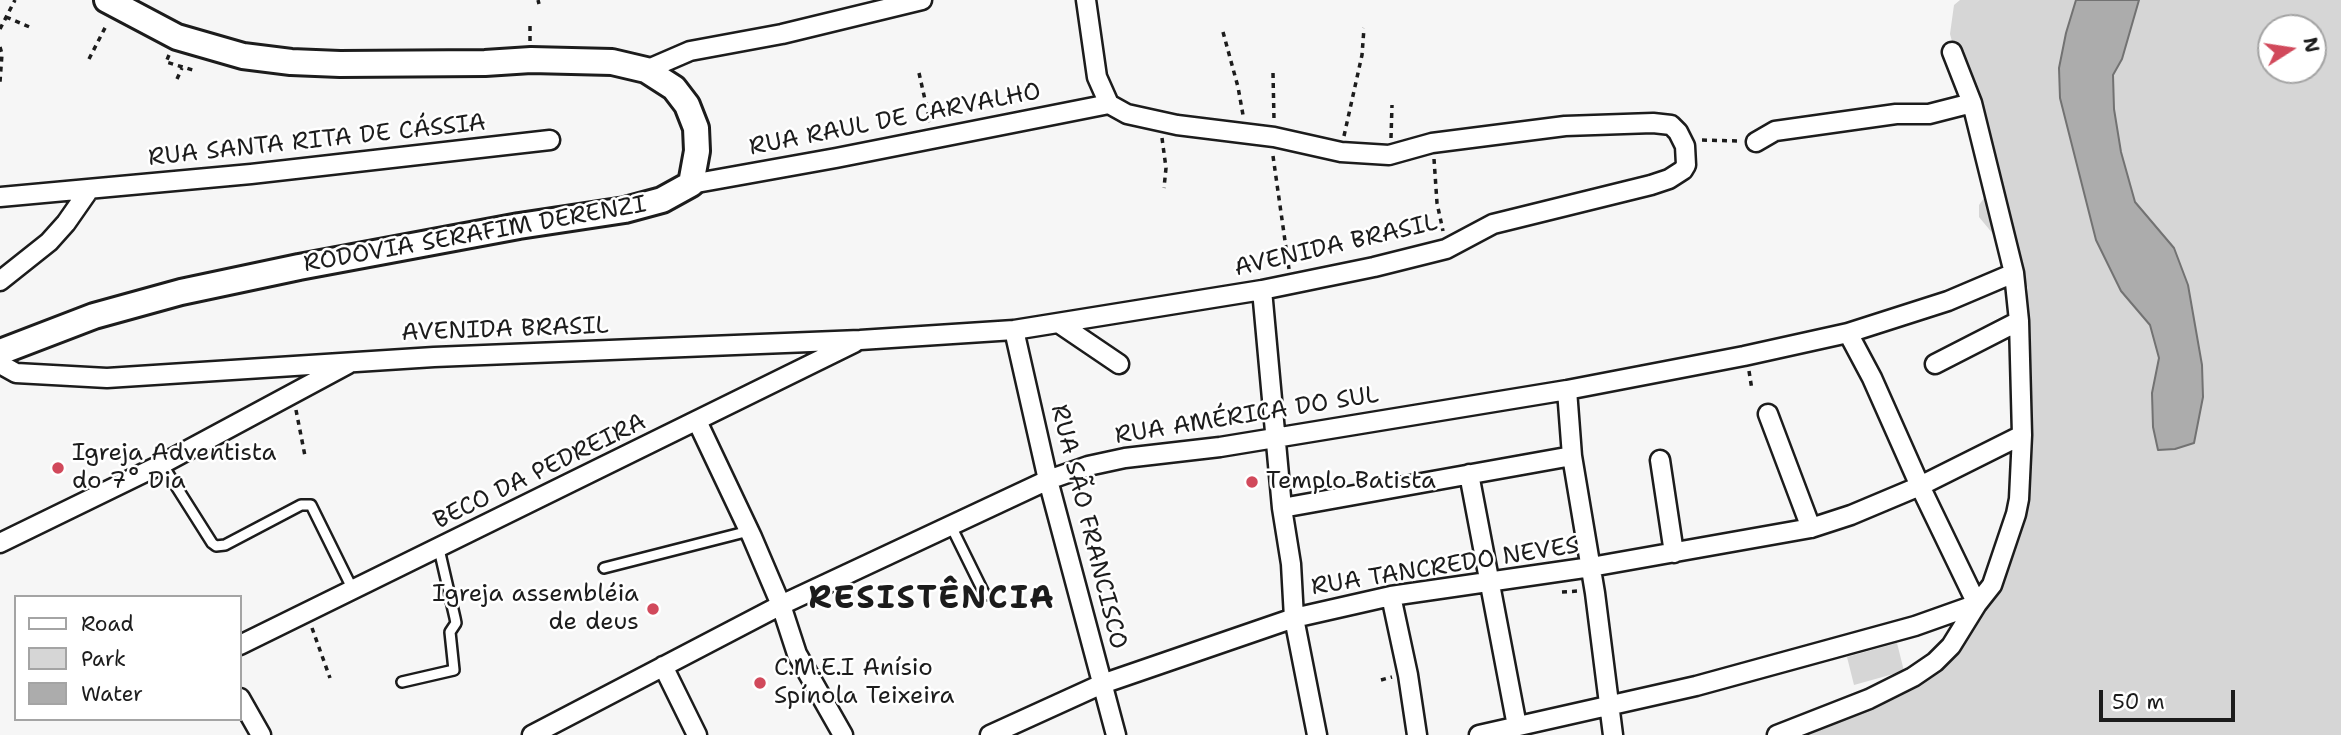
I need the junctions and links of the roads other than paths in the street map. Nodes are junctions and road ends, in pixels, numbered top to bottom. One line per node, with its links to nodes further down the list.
1 (922, 0): 5 (street)
2 (1086, 0): 7 (street)
3 (112, 3): 5 (main road)
4 (1952, 52): 6 (street)
5 (646, 71): 10 (main road)
6 (1972, 103): 9 (street); 13 (street)
7 (1108, 104): 10 (street, RUA RAUL DE CARVALHO); 15 (street, AVENIDA BRASIL)
8 (550, 140): 11 (street, RUA SANTA RITA DE CÁSSIA)
9 (1756, 142)
10 (691, 184): 21 (main road, RODOVIA SERAFIM DERENZI)
11 (89, 190): 12 (street, RUA SANTA RITA DE CÁSSIA); 14 (street)
12 (0, 197)
13 (2014, 273): 16 (street); 19 (street, RUA AMÉRICA DO SUL)
14 (0, 281)
15 (1262, 290): 17 (street, AVENIDA BRASIL); 30 (street)
16 (2019, 321): 25 (street); 29 (street)
17 (1054, 325): 18 (street, AVENIDA BRASIL); 24 (street)
18 (1014, 330): 20 (street, AVENIDA BRASIL); 36 (street, RUA SÃO FRANCISCO)
19 (1847, 333): 26 (street, RUA AMÉRICA DO SUL); 35 (street)
20 (860, 340): 22 (street, AVENIDA BRASIL); 28 (street, BECO DA PEDREIRA)
21 (0, 352)
22 (355, 361): 23 (street, AVENIDA BRASIL); 33 (street)
23 (0, 364)
24 (1118, 364)
25 (1935, 364)
26 (1567, 390): 30 (street, RUA AMÉRICA DO SUL); 31 (street)
27 (1768, 414): 39 (street)
28 (697, 421): 40 (street); 42 (street, BECO DA PEDREIRA)
29 (2022, 435): 35 (street, RUA TANCREDO NEVES); 50 (street)
30 (1275, 438): 36 (street, RUA AMÉRICA DO SUL); 37 (street)
31 (1572, 456): 34 (street); 44 (street)
32 (1660, 460): 43 (street)
33 (162, 464): 41 (street); 47 (lane)
34 (1469, 474): 37 (street); 46 (street)
35 (1916, 478): 39 (street, RUA TANCREDO NEVES); 50 (street)
36 (1048, 480): 38 (street, RUA AMÉRICA DO SUL); 56 (street, RUA SÃO FRANCISCO)
37 (1282, 508): 52 (street)
38 (951, 527): 48 (lane); 51 (street, RUA AMÉRICA DO SUL)
39 (1811, 528): 43 (street, RUA TANCREDO NEVES)
40 (749, 531): 45 (lane); 51 (street)
41 (0, 543)
42 (439, 549): 47 (street, BECO DA PEDREIRA); 55 (lane)
43 (1674, 553): 44 (street, RUA TANCREDO NEVES)
44 (1591, 567): 46 (street, RUA TANCREDO NEVES); 58 (street)
45 (604, 568)
46 (1489, 580): 49 (street, RUA TANCREDO NEVES); 59 (street)
47 (353, 591): 53 (street, BECO DA PEDREIRA)
48 (985, 596)
49 (1391, 596): 52 (street, RUA TANCREDO NEVES); 67 (street)
50 (1977, 604): 58 (street); 70 (street)
51 (781, 606): 54 (street, RUA AMÉRICA DO SUL); 63 (street)
52 (1294, 618): 56 (street, RUA TANCREDO NEVES); 66 (street)
53 (242, 644)
54 (663, 666): 61 (street, RUA AMÉRICA DO SUL); 62 (street)
55 (402, 681)
56 (1102, 684): 64 (street, RUA TANCREDO NEVES); 65 (street, RUA SÃO FRANCISCO)
57 (242, 702): 60 (street)
58 (1609, 706): 59 (street); 69 (street)
59 (1517, 726): 68 (street)
60 (261, 735)
61 (532, 735)
62 (697, 735)
63 (843, 735)
64 (990, 735)
65 (1116, 735)
66 (1317, 735)
67 (1417, 735)
68 (1479, 735)
69 (1613, 735)
70 (1777, 735)

